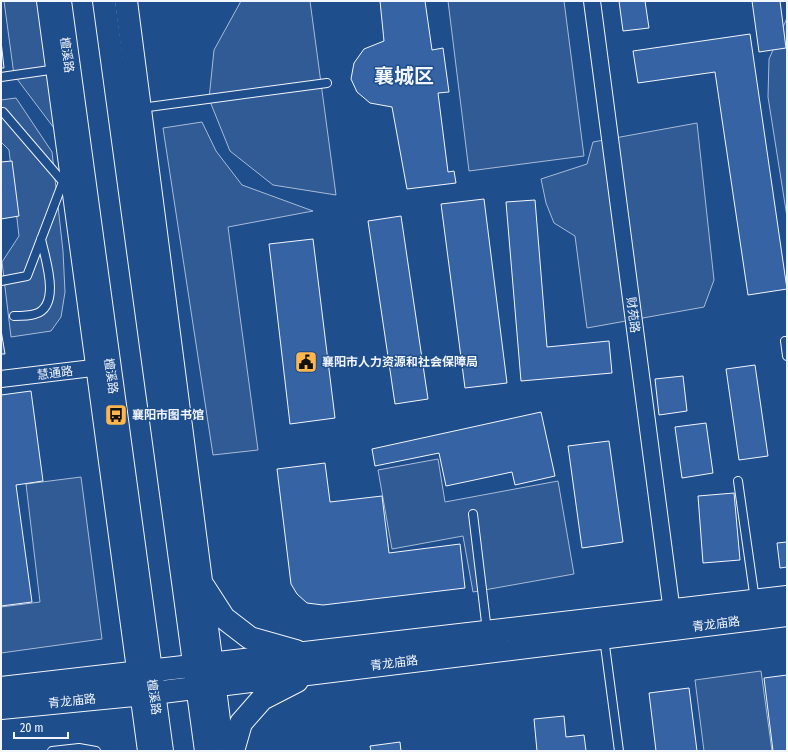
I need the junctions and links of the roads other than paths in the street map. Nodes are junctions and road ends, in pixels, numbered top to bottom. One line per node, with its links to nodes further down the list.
1 (48, 1): 6 (street)
2 (60, 1): 11 (street, 檀溪路)
3 (104, 1): 29 (street)
4 (126, 1): 9 (street)
5 (592, 1): 25 (street, 财苑路)
6 (58, 68): 7 (lane); 11 (street)
7 (1, 77)
8 (328, 83): 9 (lane)
9 (140, 108): 21 (street)
10 (1, 112): 11 (lane)
11 (73, 180): 12 (lane); 17 (street, 檀溪路)
12 (41, 239): 13 (lane); 14 (lane)
13 (1, 281)
14 (14, 316)
15 (787, 341): 16 (lane)
16 (787, 356)
17 (104, 367): 18 (street, 慧通路); 30 (street, 檀溪路)
18 (1, 379)
19 (738, 481): 23 (lane)
20 (473, 514): 27 (lane)
21 (201, 582): 28 (street); 29 (street)
22 (787, 597): 23 (street, 青龙庙路)
23 (757, 610): 24 (street, 青龙庙路); 25 (street, 青龙庙路)
24 (787, 615)
25 (673, 620): 26 (street, 青龙庙路); 27 (street, 青龙庙路)
26 (604, 638): 27 (street, 青龙庙路); 40 (lane)
27 (488, 642): 28 (street, 青龙庙路)
28 (308, 664): 29 (street, 青龙庙路); 39 (street)
29 (204, 676): 30 (street, 青龙庙路); 37 (street); 38 (street)
30 (146, 683): 31 (street, 青龙庙路); 32 (street, 青龙庙路); 35 (street); 36 (street, 檀溪路)
31 (1, 688)
32 (1, 708)
33 (52, 751): 34 (lane)
34 (96, 751)
35 (149, 751)
36 (162, 751)
37 (206, 751)
38 (223, 751)
39 (233, 751)
40 (619, 751)

